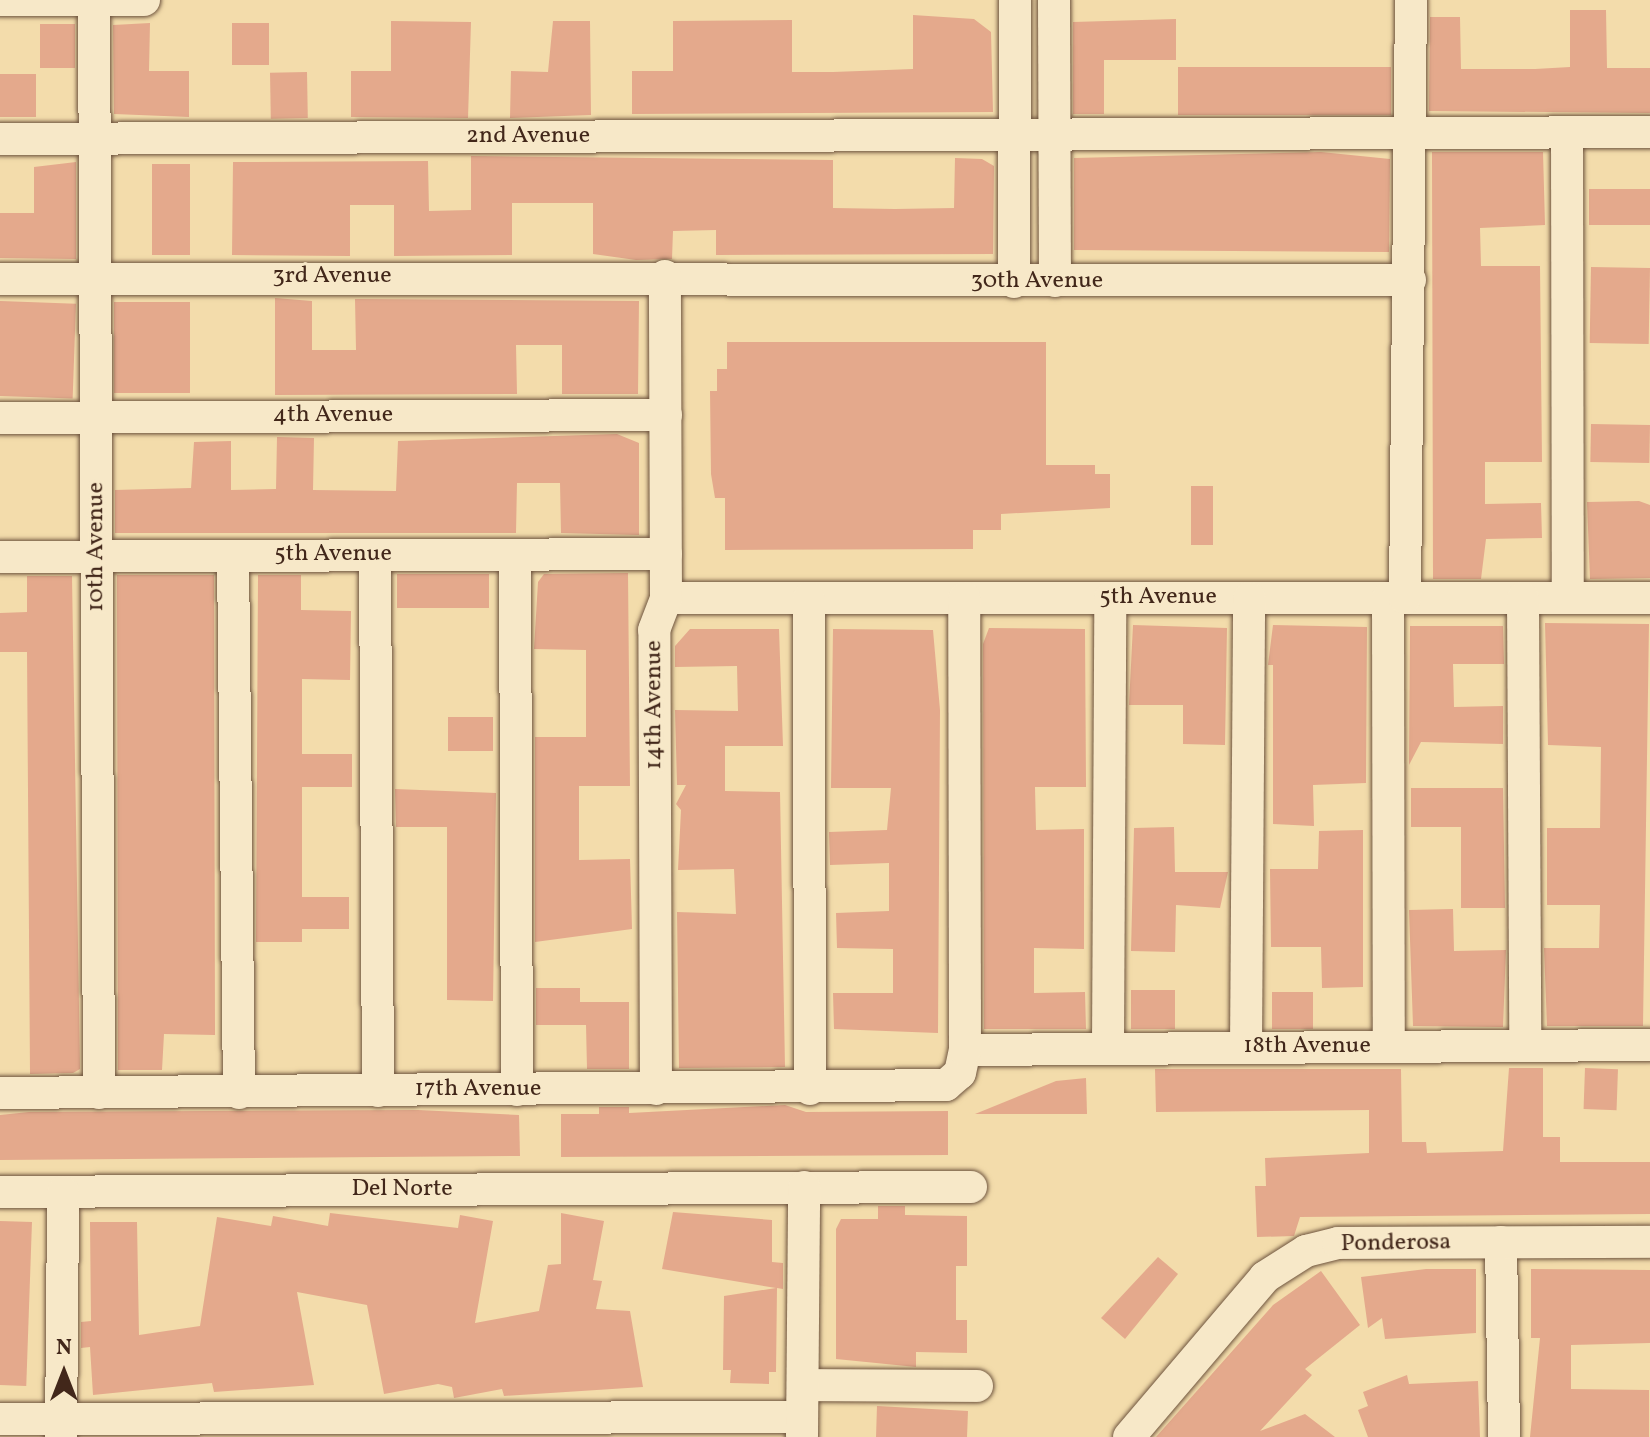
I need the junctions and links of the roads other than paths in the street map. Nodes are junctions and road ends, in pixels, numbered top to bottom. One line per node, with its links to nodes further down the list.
1 (0, 0): 2 (lane)
2 (94, 0): 3 (lane); 12 (lane, 10th Avenue)
3 (144, 0)
4 (1015, 0): 10 (lane)
5 (1054, 0): 11 (lane)
6 (1411, 0): 9 (lane)
7 (1650, 132): 8 (lane, 2nd Avenue)
8 (1567, 133): 9 (lane, 2nd Avenue); 36 (lane)
9 (1411, 134): 11 (lane, 2nd Avenue); 17 (lane)
10 (1014, 136): 11 (lane, 2nd Avenue); 12 (lane, 2nd Avenue); 19 (lane)
11 (1055, 136): 18 (lane)
12 (95, 138): 13 (lane, 2nd Avenue); 15 (lane, 10th Avenue)
13 (0, 139)
14 (665, 276): 15 (lane, 3rd Avenue); 19 (lane, 30th Avenue); 20 (lane, 14th Avenue)
15 (96, 278): 16 (lane, 3rd Avenue); 22 (lane, 10th Avenue)
16 (0, 279)
17 (1410, 280): 18 (lane, 30th Avenue); 34 (lane)
18 (1055, 281): 19 (lane, 30th Avenue)
19 (1014, 282)
20 (666, 415): 22 (lane, 4th Avenue); 23 (lane, 14th Avenue)
21 (0, 418): 22 (lane, 4th Avenue)
22 (96, 418): 28 (lane, 10th Avenue)
23 (666, 554): 25 (lane, 5th Avenue); 29 (lane, 14th Avenue)
24 (375, 555): 25 (lane, 5th Avenue); 26 (lane, 5th Avenue); 47 (lane)
25 (515, 555): 46 (lane)
26 (233, 556): 28 (lane, 5th Avenue); 50 (lane)
27 (0, 557): 28 (lane, 5th Avenue)
28 (97, 557): 49 (lane, 10th Avenue)
29 (666, 598): 30 (lane, 5th Avenue); 44 (lane, 14th Avenue)
30 (809, 598): 31 (lane, 5th Avenue); 45 (lane)
31 (964, 598): 32 (lane, 5th Avenue); 43 (lane)
32 (1110, 598): 33 (lane, 5th Avenue); 42 (lane)
33 (1249, 598): 34 (lane, 5th Avenue); 41 (lane)
34 (1397, 598): 35 (lane, 5th Avenue); 39 (lane)
35 (1523, 598): 36 (lane, 5th Avenue); 40 (lane)
36 (1568, 598): 37 (lane, 5th Avenue)
37 (1650, 598)
38 (1650, 1045): 40 (lane, 18th Avenue)
39 (1389, 1046): 40 (lane, 18th Avenue); 41 (lane, 18th Avenue)
40 (1525, 1046)
41 (1246, 1047): 42 (lane, 18th Avenue)
42 (1108, 1048): 43 (lane, 18th Avenue)
43 (965, 1050): 45 (lane, 17th Avenue)
44 (656, 1089): 45 (lane, 17th Avenue); 46 (lane, 17th Avenue)
45 (810, 1089)
46 (517, 1090): 47 (lane, 17th Avenue)
47 (378, 1091): 50 (lane, 17th Avenue)
48 (0, 1093): 49 (lane, 17th Avenue)
49 (99, 1093): 50 (lane, 17th Avenue)
50 (239, 1093)
51 (804, 1187): 52 (lane, Del Norte); 54 (lane, Del Norte); 57 (lane)
52 (971, 1187)
53 (0, 1192): 54 (lane, Del Norte)
54 (63, 1192): 64 (lane)
55 (1501, 1242): 56 (lane, Ponderosa); 65 (lane, Ponderosa); 66 (lane)
56 (1650, 1242)
57 (803, 1385): 58 (lane); 63 (lane)
58 (977, 1386)
59 (0, 1419): 64 (lane)
60 (289, 1427): 61 (lane); 64 (lane)
61 (330, 1427): 62 (lane)
62 (567, 1427): 63 (lane)
63 (802, 1427)
64 (61, 1428)
65 (1129, 1437)
66 (1504, 1437)

